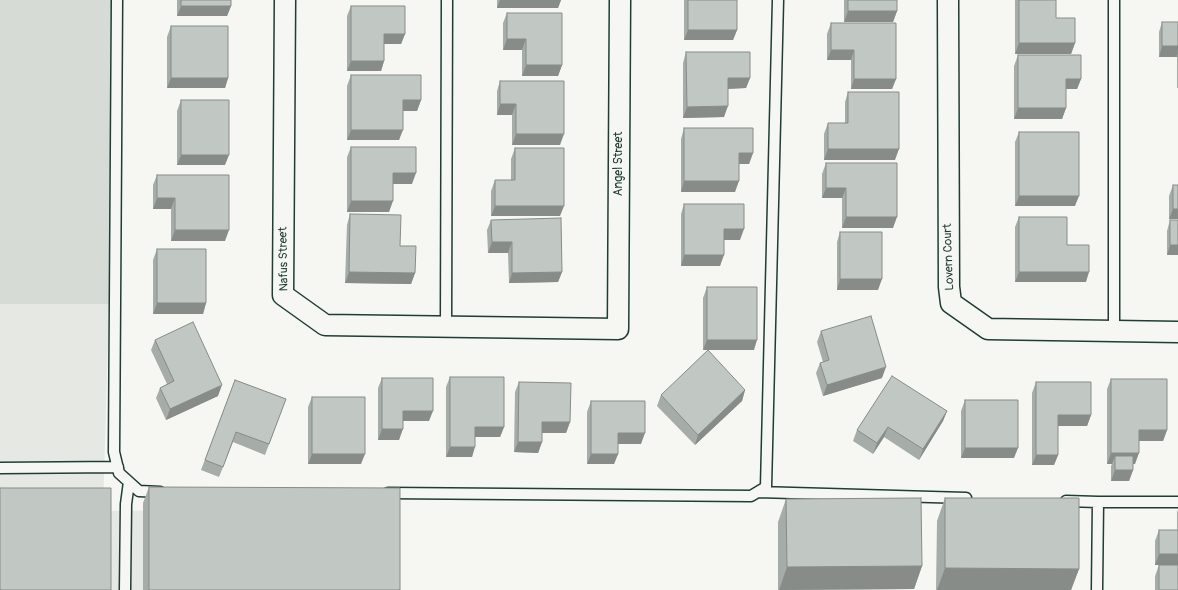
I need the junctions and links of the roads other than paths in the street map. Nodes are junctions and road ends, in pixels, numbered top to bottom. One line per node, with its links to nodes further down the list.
1 (117, 0): 12 (lane)
2 (285, 0): 8 (street, Nafus Street)
3 (447, 0): 8 (lane)
4 (620, 0): 9 (street, Angel Street)
5 (778, 0): 16 (lane)
6 (948, 0): 10 (street, Lovern Court)
7 (1114, 0): 10 (lane)
8 (446, 326): 9 (street, Nafus Street)
9 (618, 329)
10 (1114, 332): 11 (street, Lovern Court)
11 (1178, 332)
12 (118, 467): 13 (lane); 14 (lane)
13 (0, 468)
14 (129, 482): 15 (lane); 22 (lane)
15 (171, 492)
16 (758, 492): 17 (lane); 18 (lane)
17 (378, 493)
18 (979, 498)
19 (1058, 501): 20 (lane)
20 (1098, 502): 21 (lane); 23 (lane)
21 (1178, 502)
22 (125, 590)
23 (1097, 590)

